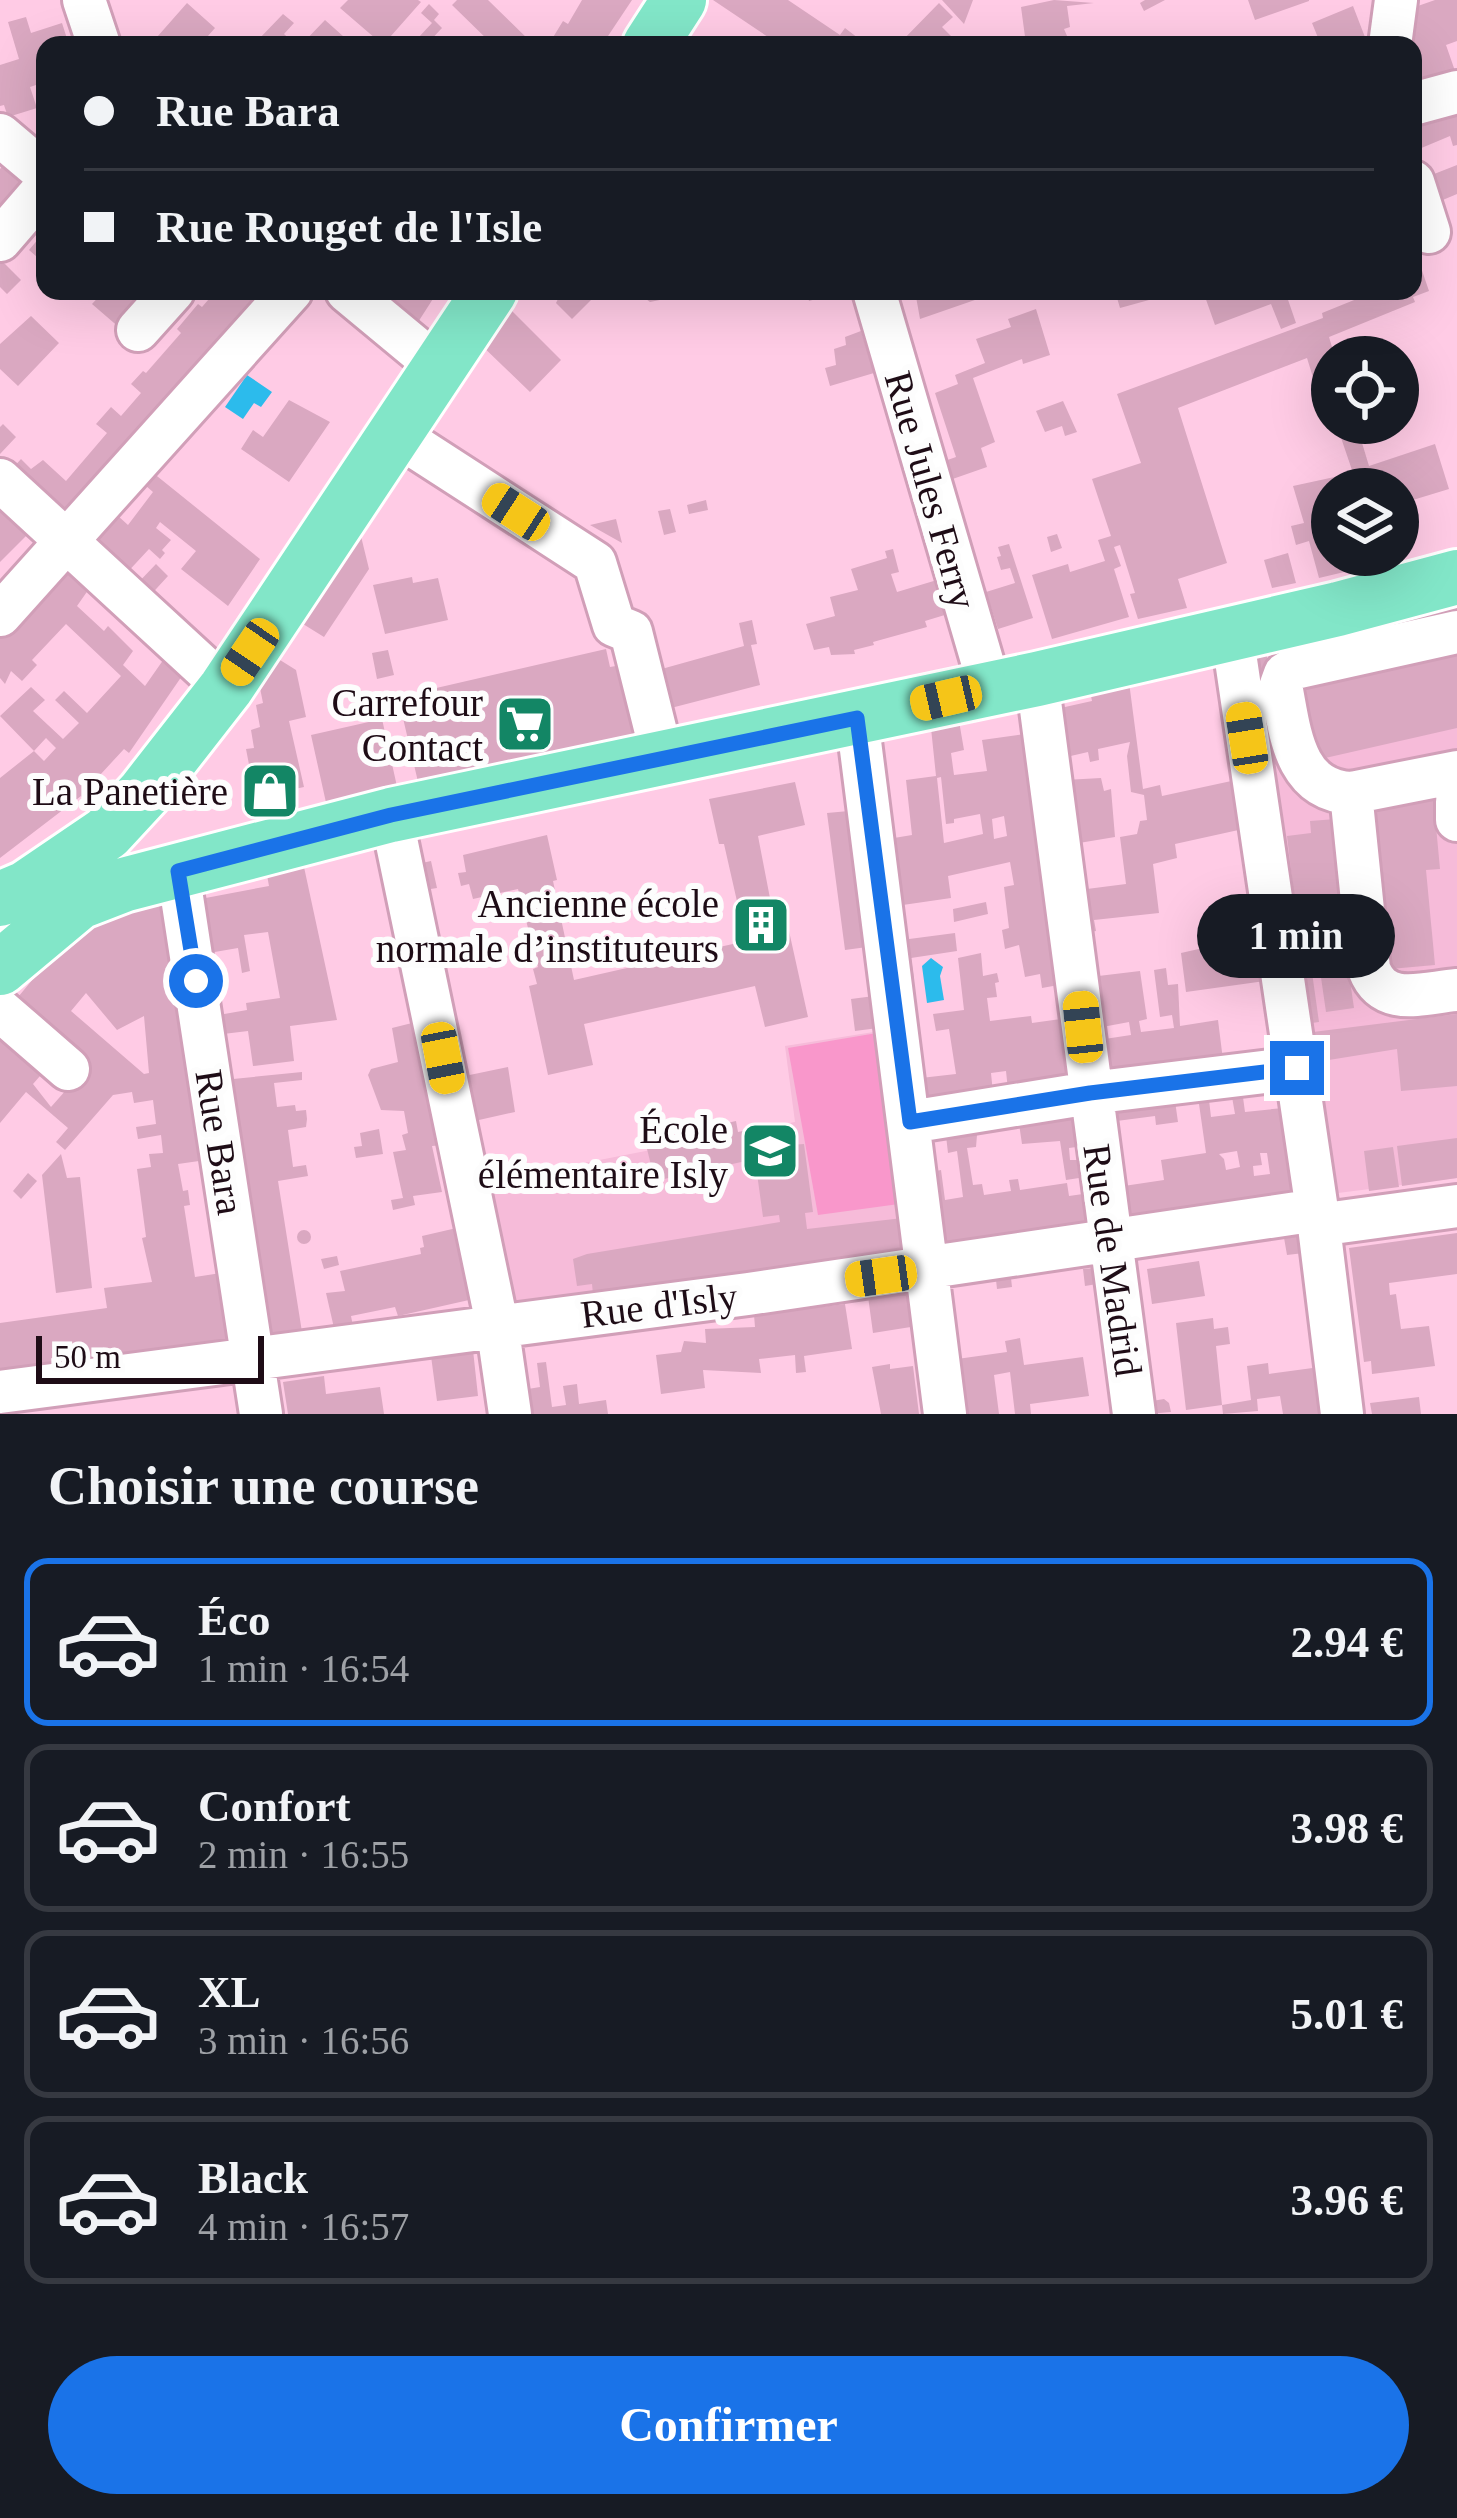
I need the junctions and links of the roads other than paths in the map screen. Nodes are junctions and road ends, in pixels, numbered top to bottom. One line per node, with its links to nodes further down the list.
1 (679, 0): 3 (main road)
2 (1396, 0): 4 (street)
3 (656, 36)
4 (1391, 36)
5 (1457, 92): 6 (street)
6 (1422, 102)
7 (0, 135): 8 (street)
8 (36, 165)
9 (36, 198): 12 (street)
10 (1422, 208): 11 (street)
11 (1430, 232)
12 (0, 240)
13 (165, 300): 18 (street)
14 (283, 300): 22 (street)
15 (358, 300): 19 (street)
16 (484, 300): 19 (main road)
17 (877, 300): 27 (street, Rue Jules Ferry)
18 (138, 330)
19 (441, 369): 20 (main road)
20 (397, 435): 28 (main road); 30 (street)
21 (0, 480): 22 (street)
22 (68, 543): 24 (street); 28 (street)
23 (1457, 577): 26 (main road)
24 (0, 614)
25 (1457, 632): 32 (street)
26 (1232, 633): 27 (main road); 42 (street)
27 (1013, 684): 29 (main road); 44 (street, Rue de Madrid)
28 (226, 688): 36 (main road)
29 (857, 718): 30 (main road); 45 (street)
30 (663, 760): 34 (main road)
31 (1457, 772): 32 (street)
32 (1351, 793): 40 (street)
33 (1457, 802): 35 (street)
34 (391, 815): 37 (main road); 50 (street)
35 (1457, 820)
36 (103, 847): 37 (main road); 37 (main road); 38 (main road); 39 (main road)
37 (178, 871): 51 (street, Rue Bara)
38 (0, 899)
39 (0, 968)
40 (1457, 990)
41 (0, 1010): 43 (street)
42 (1297, 1068): 44 (street); 47 (street)
43 (68, 1069)
44 (1090, 1093): 45 (street); 48 (street, Rue de Madrid)
45 (910, 1122): 49 (street)
46 (1457, 1205): 47 (street, Rue d'Isly)
47 (1318, 1218): 48 (street, Rue d'Isly); 57 (street)
48 (1112, 1241): 49 (street, Rue d'Isly); 56 (street, Rue de Madrid)
49 (926, 1269): 50 (street, Rue d'Isly); 55 (street)
50 (497, 1324): 51 (street, Rue d'Isly); 54 (street)
51 (253, 1360): 52 (street, Rue d'Isly); 53 (street, Rue Bara)
52 (0, 1392)
53 (261, 1414)
54 (510, 1414)
55 (945, 1414)
56 (1134, 1414)
57 (1342, 1414)

